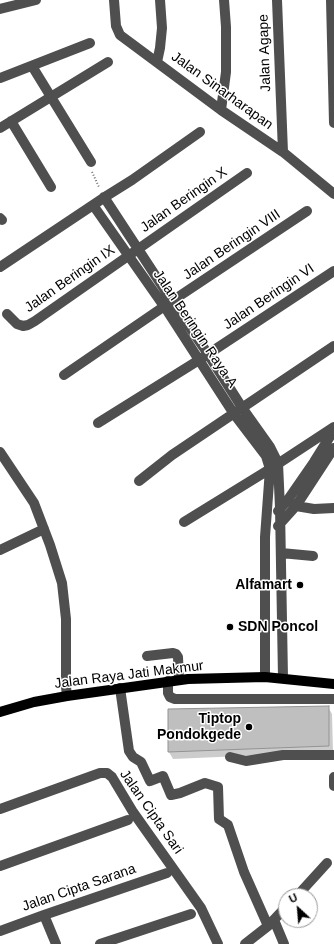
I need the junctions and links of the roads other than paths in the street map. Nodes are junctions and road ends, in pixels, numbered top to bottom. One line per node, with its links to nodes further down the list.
1 (36, 0): 7 (street)
2 (114, 0): 10 (street, Jalan Sinarharapan)
3 (160, 0): 10 (street)
4 (224, 0): 14 (street)
5 (278, 0): 19 (street, Jalan Agape)
6 (330, 0): 16 (street)
7 (0, 9)
8 (90, 43): 11 (street)
9 (108, 62): 13 (street)
10 (157, 62): 14 (street, Jalan Sinarharapan)
11 (32, 66): 12 (street); 13 (street)
12 (0, 78)
13 (50, 97): 15 (street); 20 (street)
14 (221, 110): 19 (street, Jalan Sinarharapan)
15 (11, 121): 17 (street); 22 (street)
16 (334, 123)
17 (0, 128)
18 (200, 132): 24 (street)
19 (283, 152): 23 (street, Jalan Sinarharapan)
20 (91, 162)
21 (247, 173): 27 (street, Jalan Beringin X)
22 (51, 187)
23 (334, 194)
24 (104, 198): 25 (street); 27 (street)
25 (93, 205): 28 (street, Jalan Beringin Raya A); 29 (street)
26 (307, 211): 31 (street, Jalan Beringin VIII)
27 (138, 249): 28 (street, Jalan Beringin X); 31 (street)
28 (129, 255): 31 (street, Jalan Beringin Raya A); 32 (street, Jalan Beringin IX)
29 (0, 267)
30 (334, 271): 34 (street, Jalan Beringin VI)
31 (168, 304): 34 (street); 35 (street, Jalan Beringin Raya A); 36 (street, Jalan Beringin VIII)
32 (7, 314)
33 (334, 346): 37 (street)
34 (208, 354): 35 (street, Jalan Beringin VI); 37 (street)
35 (199, 360): 37 (street, Jalan Beringin Raya A); 38 (street, Jalan Beringin VI)
36 (64, 375)
37 (239, 412): 43 (street); 44 (street, Jalan Beringin Raya A); 45 (street)
38 (98, 423)
39 (334, 427): 43 (street)
40 (333, 436): 46 (street)
41 (334, 448): 47 (street)
42 (0, 452): 52 (street)
43 (278, 463): 44 (street); 46 (street)
44 (270, 469): 49 (street); 50 (street)
45 (139, 481)
46 (282, 501): 47 (street); 50 (street); 51 (street)
47 (296, 506): 48 (street); 51 (street)
48 (334, 508)
49 (184, 522)
50 (266, 524): 53 (street)
51 (280, 524): 53 (street); 55 (street)
52 (44, 528): 54 (street); 64 (street)
53 (265, 537): 58 (street)
54 (0, 550)
55 (281, 554): 56 (street); 59 (street)
56 (313, 556)
57 (147, 656): 60 (street)
58 (265, 677): 59 (main road, Jalan Raya Jati Makmur); 60 (main road, Jalan Raya Jati Makmur)
59 (283, 678): 62 (main road, Jalan Raya Jati Makmur)
60 (179, 680): 61 (main road, Jalan Raya Jati Makmur)
61 (168, 681): 63 (main road, Jalan Raya Jati Makmur); 65 (street)
62 (334, 684)
63 (120, 688): 64 (main road, Jalan Raya Jati Makmur); 80 (street)
64 (67, 696): 66 (main road, Jalan Raya Jati Makmur)
65 (334, 699)
66 (0, 712)
67 (334, 755): 68 (street)
68 (230, 758)
69 (334, 777): 70 (street)
70 (334, 786)
71 (0, 809): 84 (street, Jalan Cipta Sari)
72 (128, 820): 74 (street)
73 (327, 863): 76 (street)
74 (0, 866)
75 (167, 873): 78 (street, Jalan Cipta Sarana)
76 (304, 888)
77 (191, 914): 83 (street)
78 (44, 915): 81 (street, Jalan Cipta Sarana); 82 (street)
79 (278, 916): 80 (street)
80 (271, 923): 85 (street); 86 (street)
81 (0, 931)
82 (56, 944)
83 (100, 944)
84 (218, 944)
85 (245, 944)
86 (284, 944)

